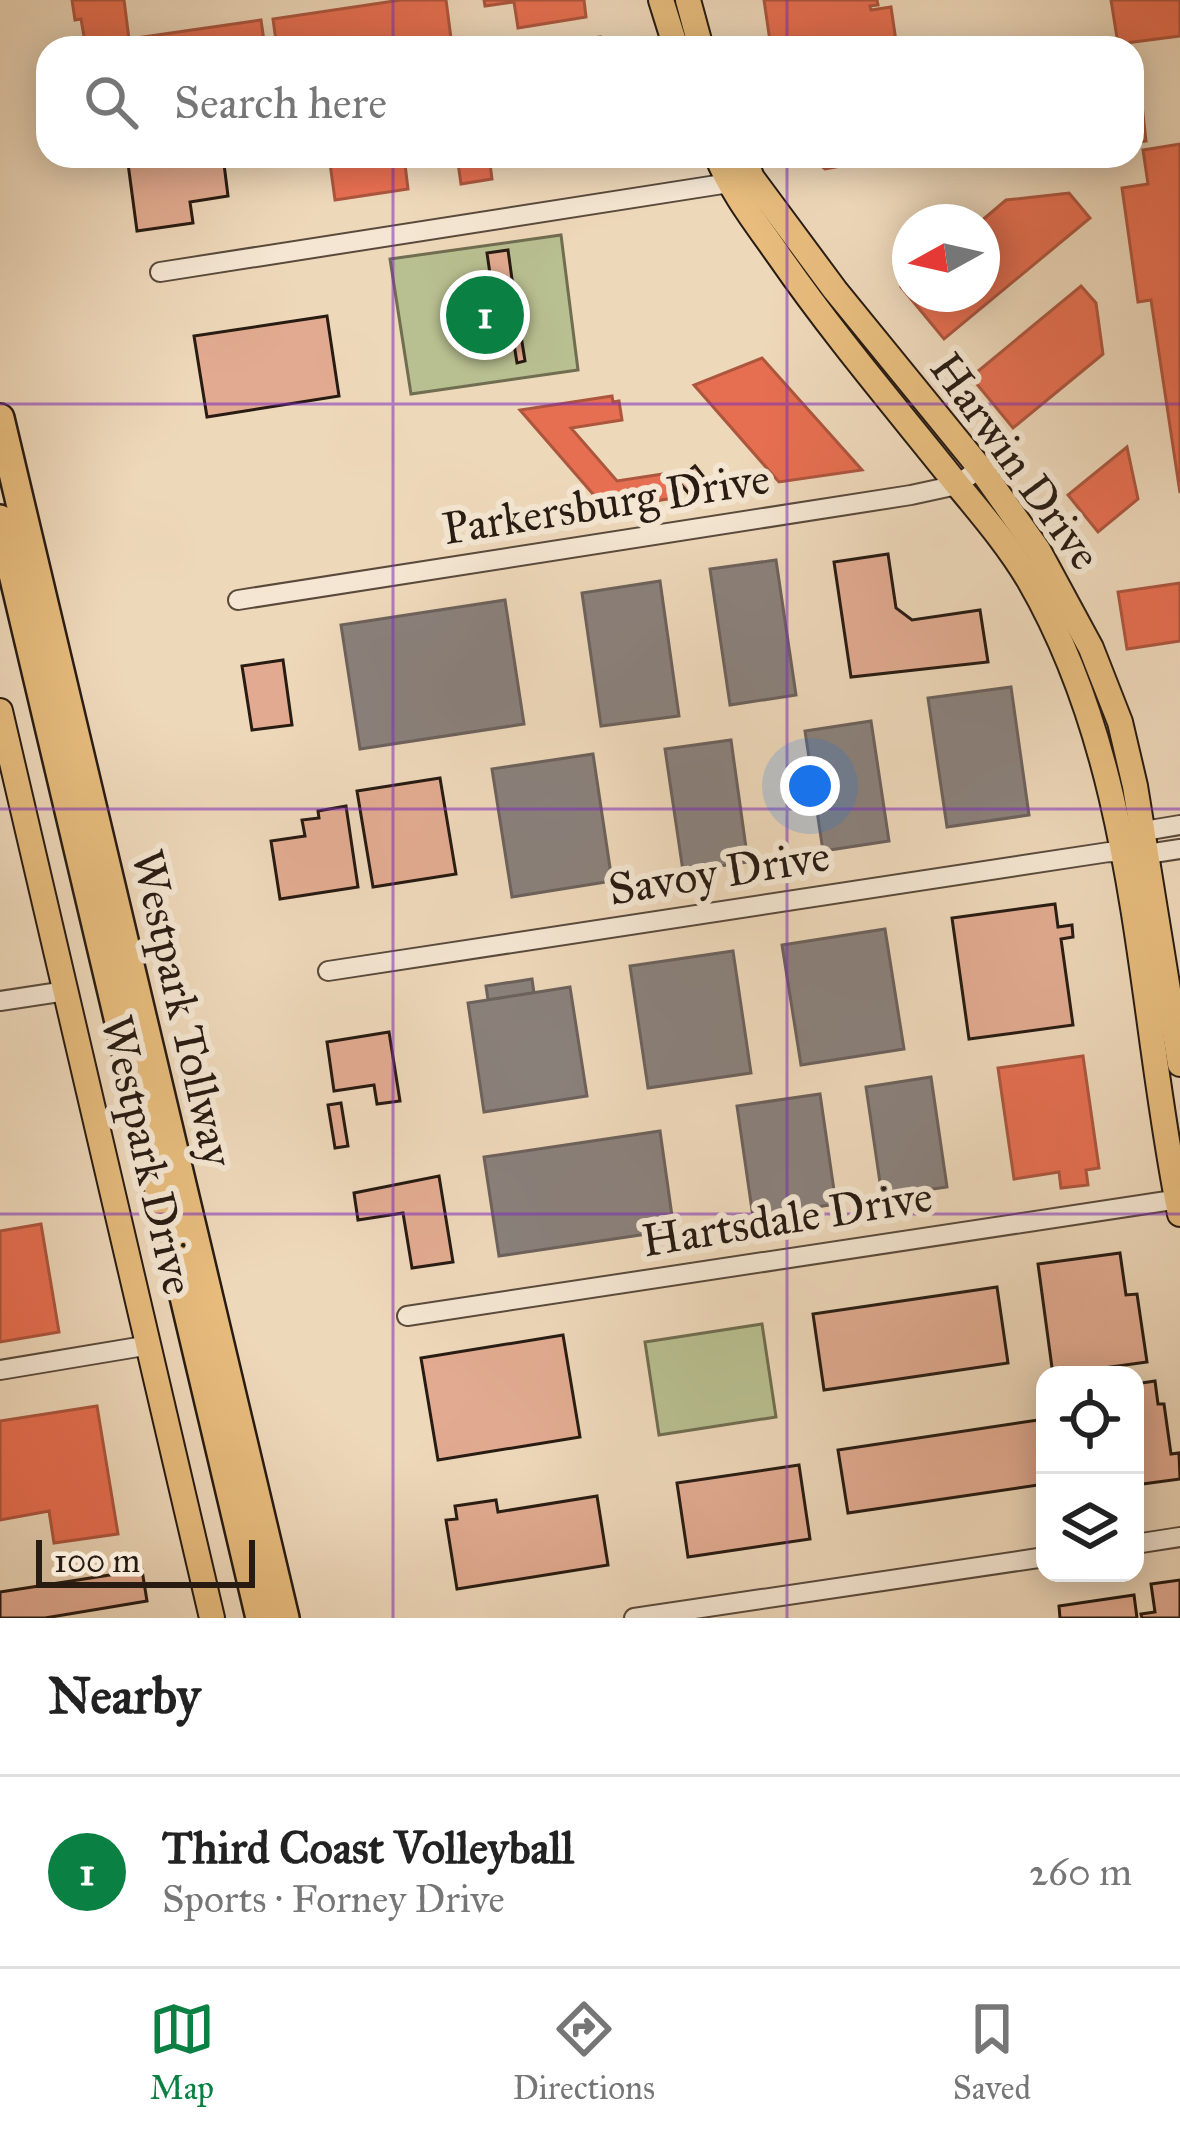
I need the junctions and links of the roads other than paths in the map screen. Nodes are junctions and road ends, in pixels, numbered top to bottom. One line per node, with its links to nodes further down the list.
1 (661, 0): 3 (main road)
2 (688, 0): 4 (main road)
3 (672, 36)
4 (698, 36)
5 (741, 173): 6 (street); 7 (main road, Harwin Drive)
6 (160, 272)
7 (825, 298): 9 (main road, Harwin Drive); 10 (main road, Harwin Drive)
8 (0, 418): 32 (highway, Westpark Tollway)
9 (980, 468): 10 (street, Parkersburg Drive); 13 (main road, Harwin Drive)
10 (957, 485): 12 (street, Parkersburg Drive); 13 (main road, Harwin Drive)
11 (0, 519): 31 (highway, Westpark Tollway)
12 (238, 600)
13 (1082, 656): 16 (main road, Harwin Drive)
14 (0, 711): 19 (main road, Westpark Drive)
15 (1180, 826): 16 (street, Savoy Drive)
16 (1138, 845): 17 (street, Savoy Drive); 18 (street, Savoy Drive); 21 (main road, Harwin Drive)
17 (1180, 849)
18 (328, 970)
19 (66, 991): 20 (street); 25 (main road, Westpark Drive)
20 (0, 1000)
21 (1161, 1023): 22 (main road, Harwin Drive); 23 (main road, Harwin Drive)
22 (1180, 1064)
23 (1179, 1204): 24 (street, Hartsdale Drive)
24 (407, 1316)
25 (150, 1346): 26 (street); 30 (main road, Westpark Drive)
26 (0, 1370)
27 (1180, 1537): 28 (street)
28 (1144, 1543)
29 (1036, 1558): 33 (street)
30 (212, 1618)
31 (260, 1618)
32 (285, 1618)
33 (634, 1618)

